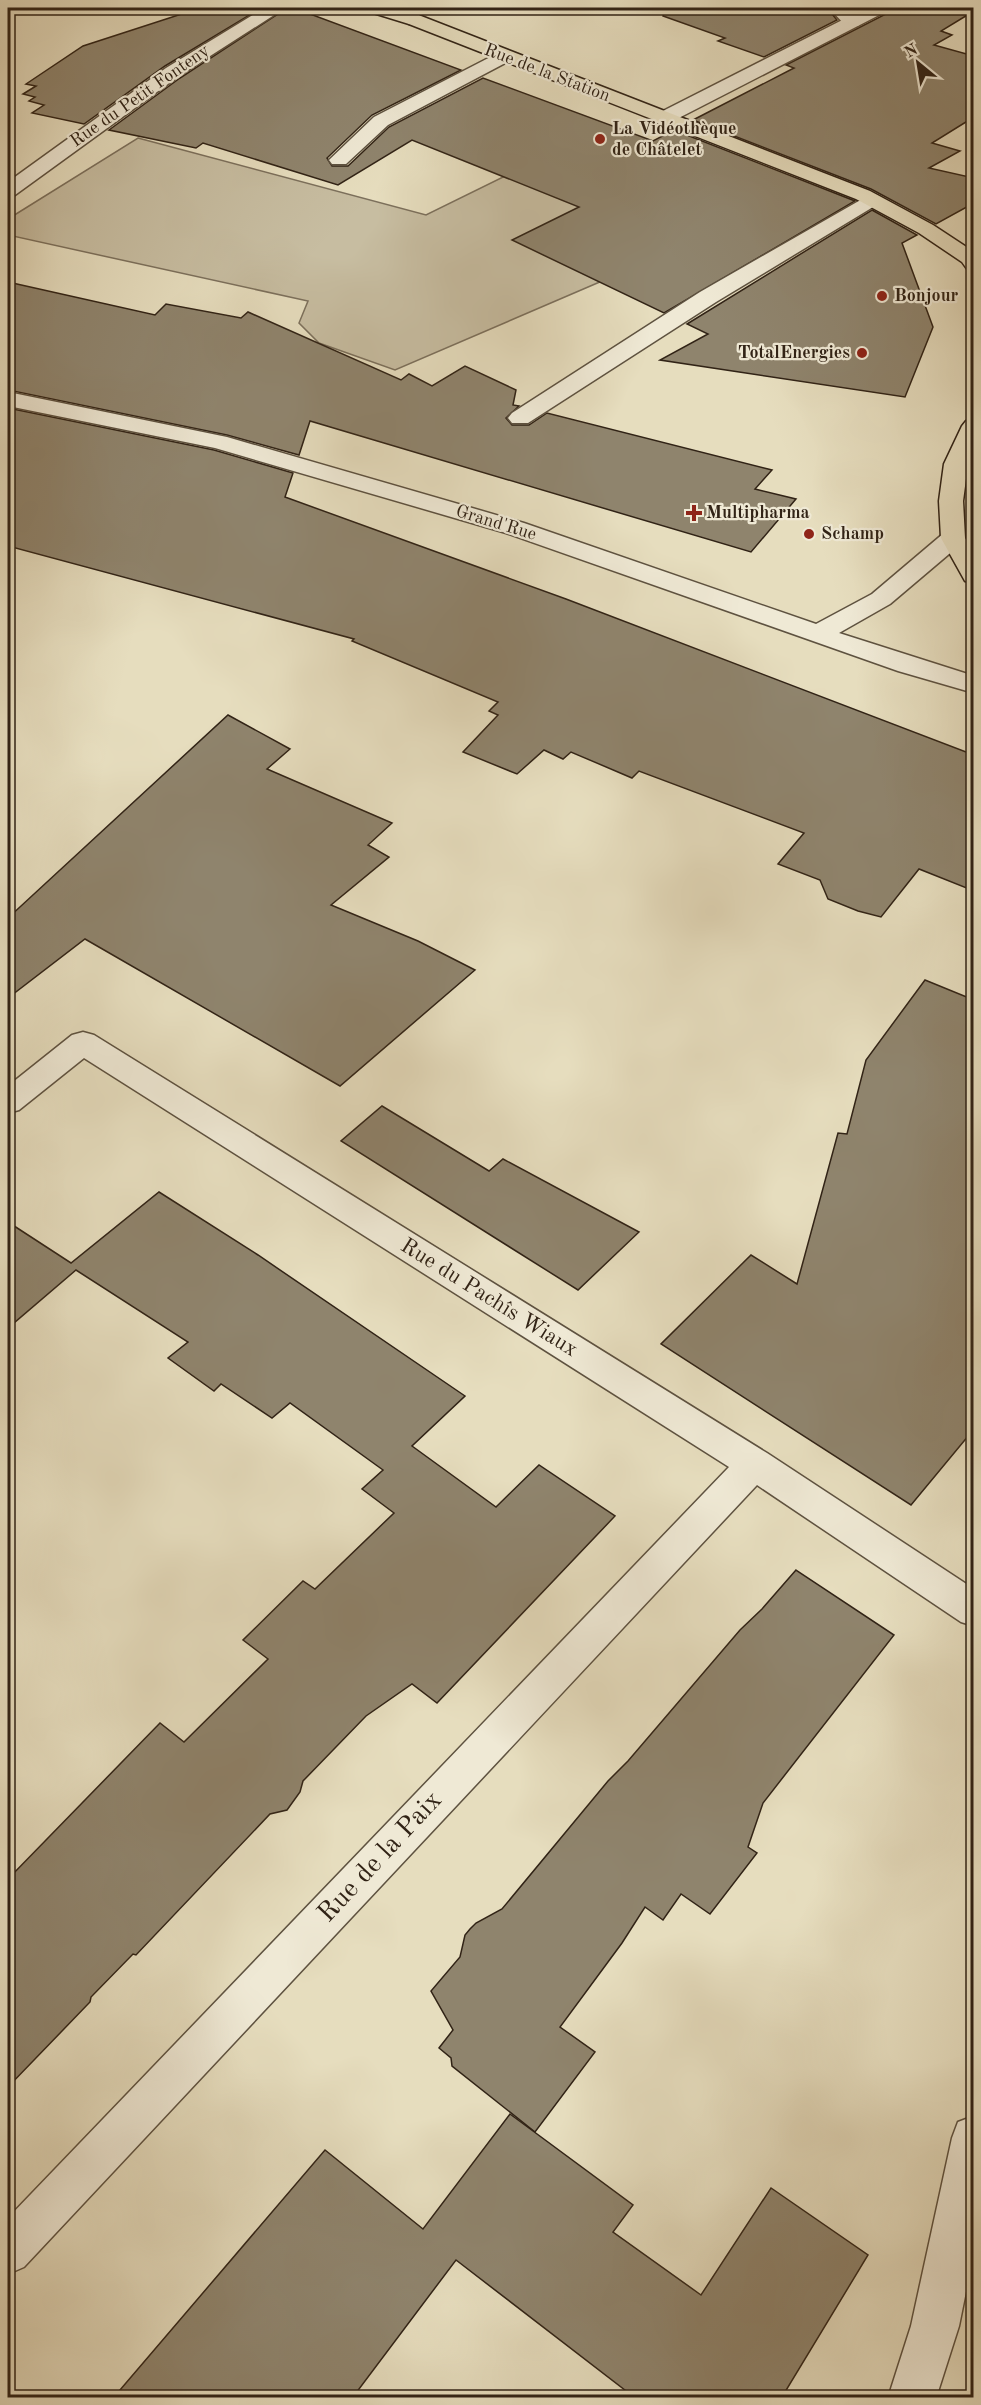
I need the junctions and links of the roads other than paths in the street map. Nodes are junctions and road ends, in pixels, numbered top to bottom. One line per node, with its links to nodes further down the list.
1 (276, 8): 10 (street, Rue du Petit Fonteny)
2 (376, 8): 5 (main road, Rue de la Station)
3 (838, 8): 6 (street)
4 (879, 8): 6 (street)
5 (408, 14): 7 (main road, Rue de la Station)
6 (852, 22): 8 (street)
7 (504, 56): 8 (main road, Rue de la Station); 9 (street)
8 (662, 119): 11 (main road, Rue de la Station)
9 (339, 160)
10 (8, 191)
11 (871, 200): 12 (main road, Rue de la Station); 14 (street)
12 (972, 261)
13 (8, 399): 18 (street, Grand'Rue)
14 (520, 418)
15 (974, 426): 16 (main road)
16 (953, 538): 17 (main road); 18 (street)
17 (974, 576)
18 (820, 632): 19 (street, Grand'Rue)
19 (974, 685)
20 (8, 1102): 21 (street, Rue du Pachîs Wiaux)
21 (754, 1464): 22 (street, Rue du Pachîs Wiaux); 24 (street, Rue de la Paix)
22 (974, 1610)
23 (974, 2138): 25 (street)
24 (8, 2252)
25 (912, 2397)

